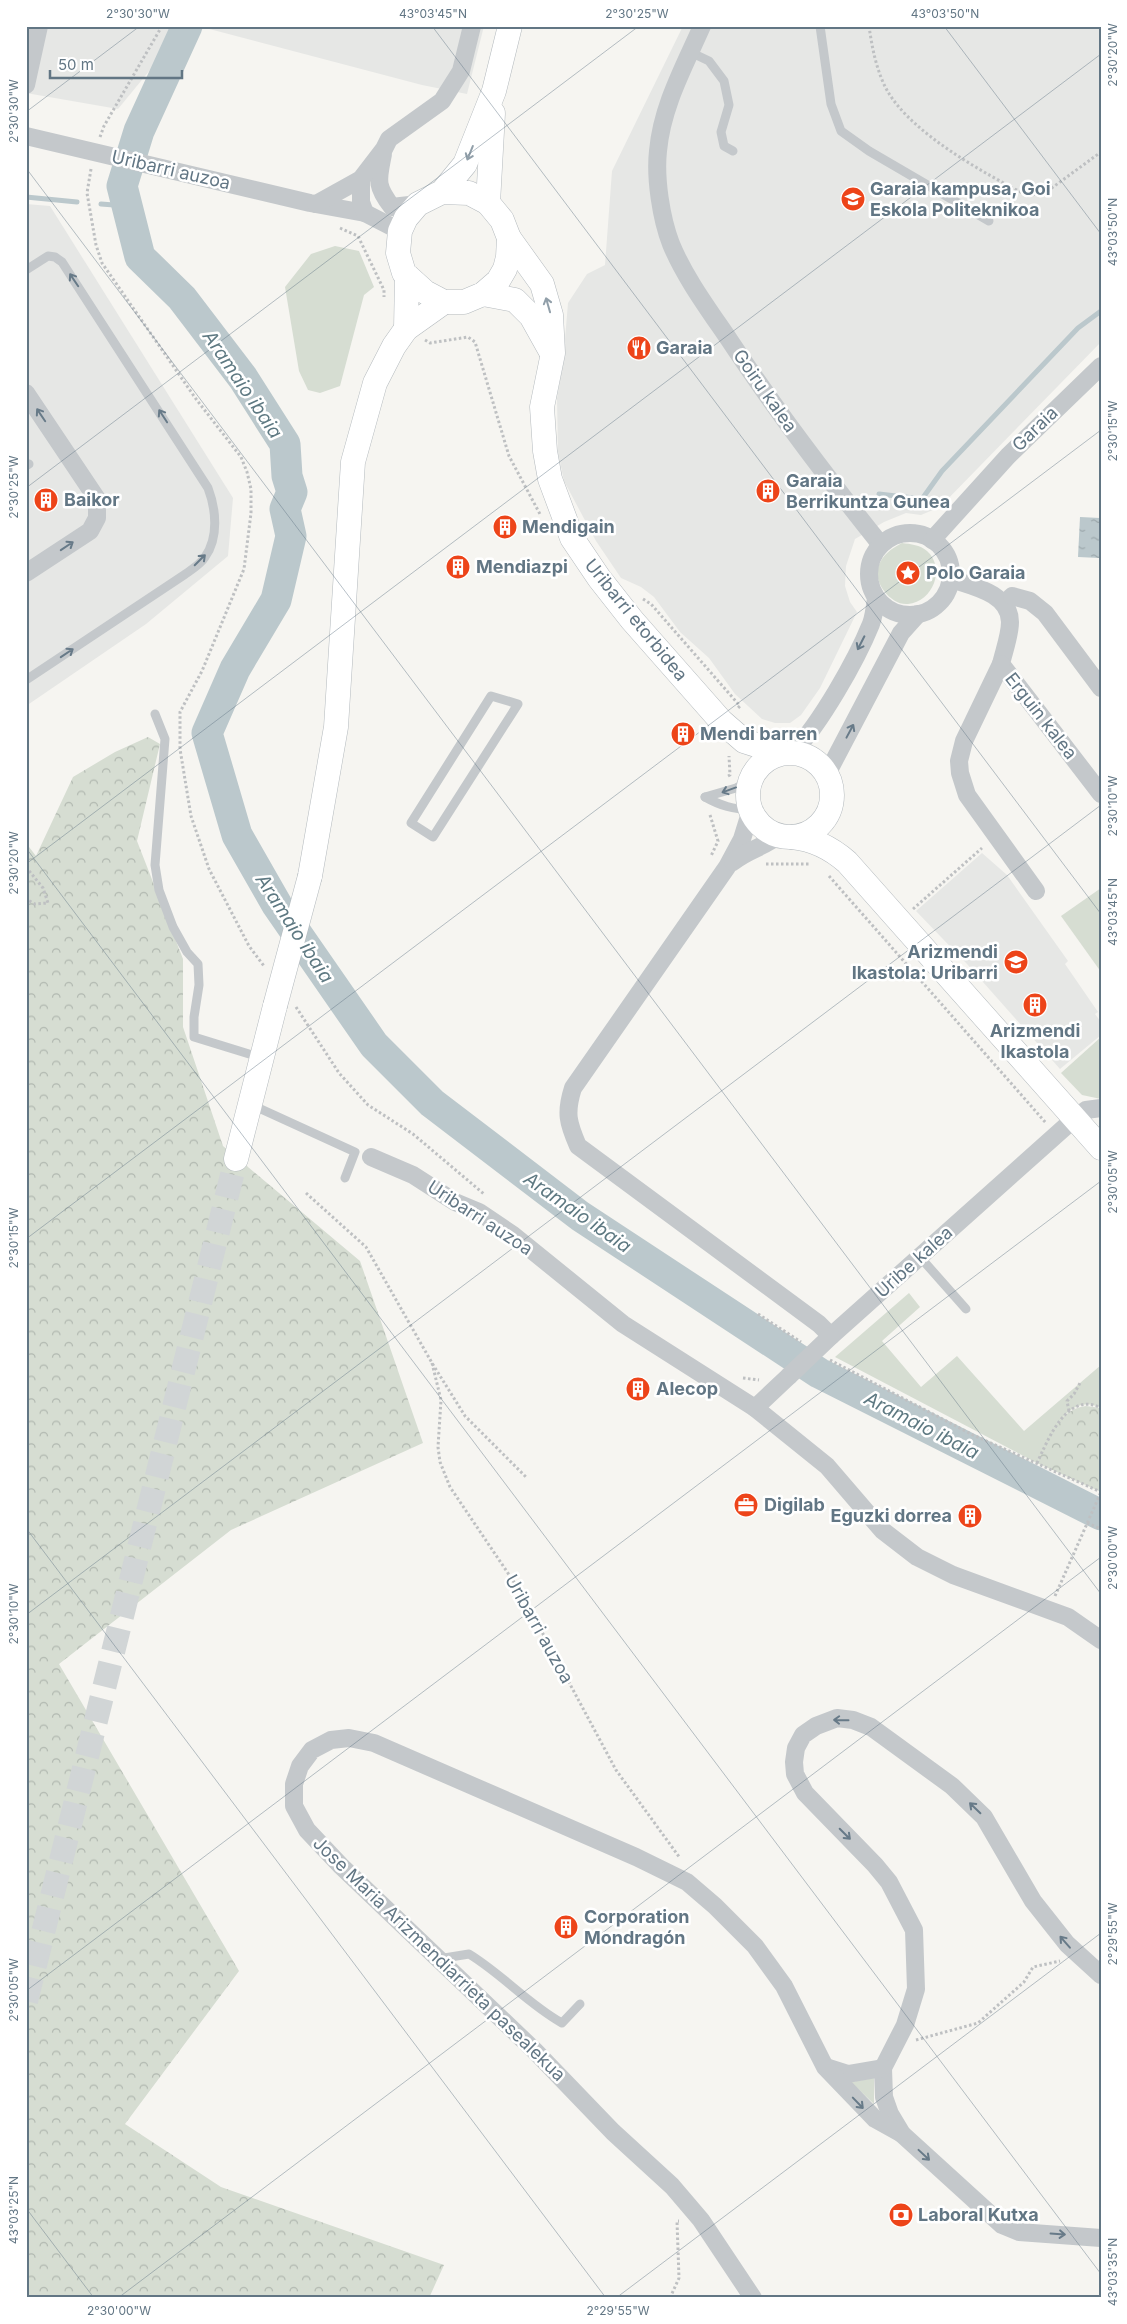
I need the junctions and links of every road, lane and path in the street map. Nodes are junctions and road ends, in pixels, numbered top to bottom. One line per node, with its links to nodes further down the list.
1 (39, 26): 9 (street)
2 (162, 26): 15 (path)
3 (472, 26): 12 (street)
4 (510, 26): 10 (main road)
5 (702, 26): 8 (street, Goiru kalea)
6 (820, 26): 23 (lane)
7 (869, 26): 14 (path)
8 (690, 52): 13 (lane); 38 (street, Goiru kalea)
9 (26, 85)
10 (494, 91): 17 (main road, one-way to 17); 18 (main road)
11 (26, 136): 15 (street, Uribarri auzoa)
12 (384, 150): 16 (street); 21 (street)
13 (732, 151)
14 (1101, 152)
15 (102, 154): 19 (street, Uribarri auzoa); 66 (path)
16 (361, 179): 19 (street); 22 (street)
17 (442, 192): 18 (main road); 20 (main road)
18 (488, 203): 26 (main road)
19 (316, 204): 22 (street, Uribarri auzoa)
20 (418, 204): 21 (street); 25 (main road)
21 (392, 207): 22 (street)
22 (365, 213): 25 (street)
23 (989, 220)
24 (337, 227): 30 (path)
25 (400, 231): 28 (main road)
26 (508, 238): 29 (main road); 33 (main road, Uribarri etorbidea, one-way to 26)
27 (26, 270): 45 (lane, one-way to 27)
28 (408, 276): 31 (main road); 32 (main road)
29 (483, 294): 31 (main road); 33 (main road)
30 (384, 299)
31 (444, 302): 32 (main road)
32 (406, 329): 36 (path); 67 (main road, bridge)
33 (553, 353): 36 (main road, Uribarri etorbidea)
34 (1101, 366): 37 (street, Garaia)
35 (26, 394): 39 (street, one-way to 35)
36 (566, 523): 49 (main road, Uribarri etorbidea)
37 (932, 540): 38 (street); 40 (street)
38 (881, 545): 42 (street)
39 (26, 573)
40 (951, 579): 43 (street); 44 (street, Erguin kalea)
41 (1012, 596): 46 (street)
42 (876, 598): 43 (street); 50 (street, one-way to 50)
43 (918, 614): 51 (street, one-way to 43)
44 (1001, 664): 53 (street, Erguin kalea); 63 (street)
45 (26, 680)
46 (1101, 688)
47 (518, 704): 47 (lane)
48 (155, 714): 68 (lane)
49 (731, 730): 50 (main road); 52 (main road)
50 (787, 753): 51 (main road); 52 (main road)
51 (827, 774): 54 (main road)
52 (751, 779): 55 (main road); 55 (lane, one-way to 55)
53 (1101, 794)
54 (831, 804): 56 (main road); 58 (main road)
55 (751, 810): 56 (main road); 62 (street)
56 (786, 836): 58 (main road); 62 (street)
57 (982, 848): 65 (path)
58 (831, 862): 71 (main road); 72 (path)
59 (763, 865): 60 (path)
60 (816, 865)
61 (26, 868): 64 (path)
62 (727, 868): 82 (street)
63 (1036, 891)
64 (26, 898)
65 (910, 911)
66 (266, 968)
67 (285, 1006): 68 (main road); 78 (path)
68 (262, 1058): 69 (main road)
69 (250, 1104): 74 (lane); 75 (main road)
70 (1101, 1108): 71 (street, Uribe kalea)
71 (1074, 1119): 72 (street, Uribe kalea); 73 (main road)
72 (1057, 1135): 79 (street, Uribe kalea)
73 (1101, 1148)
74 (363, 1155): 76 (lane); 89 (street, Uribarri auzoa)
75 (236, 1159)
76 (345, 1178)
77 (306, 1193): 85 (path)
78 (489, 1198)
79 (920, 1256): 80 (lane); 82 (street, Uribe kalea)
80 (966, 1309)
81 (758, 1314): 83 (path)
82 (831, 1336): 87 (street, Uribe kalea, bridge)
83 (805, 1344)
84 (829, 1359): 94 (path)
85 (432, 1364): 93 (path); 99 (path, Uribarri auzoa)
86 (735, 1376): 87 (path)
87 (786, 1379): 89 (street, Uribe kalea)
88 (1080, 1382): 91 (path)
89 (755, 1408): 97 (street, Uribarri auzoa)
90 (1101, 1408): 91 (path)
91 (1069, 1411): 92 (path)
92 (1037, 1462)
93 (527, 1478)
94 (1101, 1492): 95 (path)
95 (1087, 1523): 96 (path); 97 (path)
96 (1101, 1529)
97 (1048, 1610): 98 (street, Uribarri auzoa)
98 (1101, 1640)
99 (687, 1882): 101 (street, Jose Maria Arizmendiarrieta pasealekua); 105 (street, Jose Maria Arizmendiarrieta pasealekua)
100 (1080, 1956): 102 (street); 104 (path); 104 (street, one-way to 104)
101 (438, 1959): 103 (lane); 108 (street, Jose Maria Arizmendiarrieta pasealekua)
102 (1101, 1975)
103 (580, 2004)
104 (892, 2047): 106 (street)
105 (825, 2067): 106 (street); 107 (street, Jose Maria Arizmendiarrieta pasealekua, one-way to 107)
106 (884, 2068): 107 (street)
107 (902, 2134): 109 (street, one-way to 109)
108 (687, 2204): 110 (path); 111 (street, Jose Maria Arizmendiarrieta pasealekua)
109 (1101, 2238)
110 (670, 2298)
111 (753, 2298)

